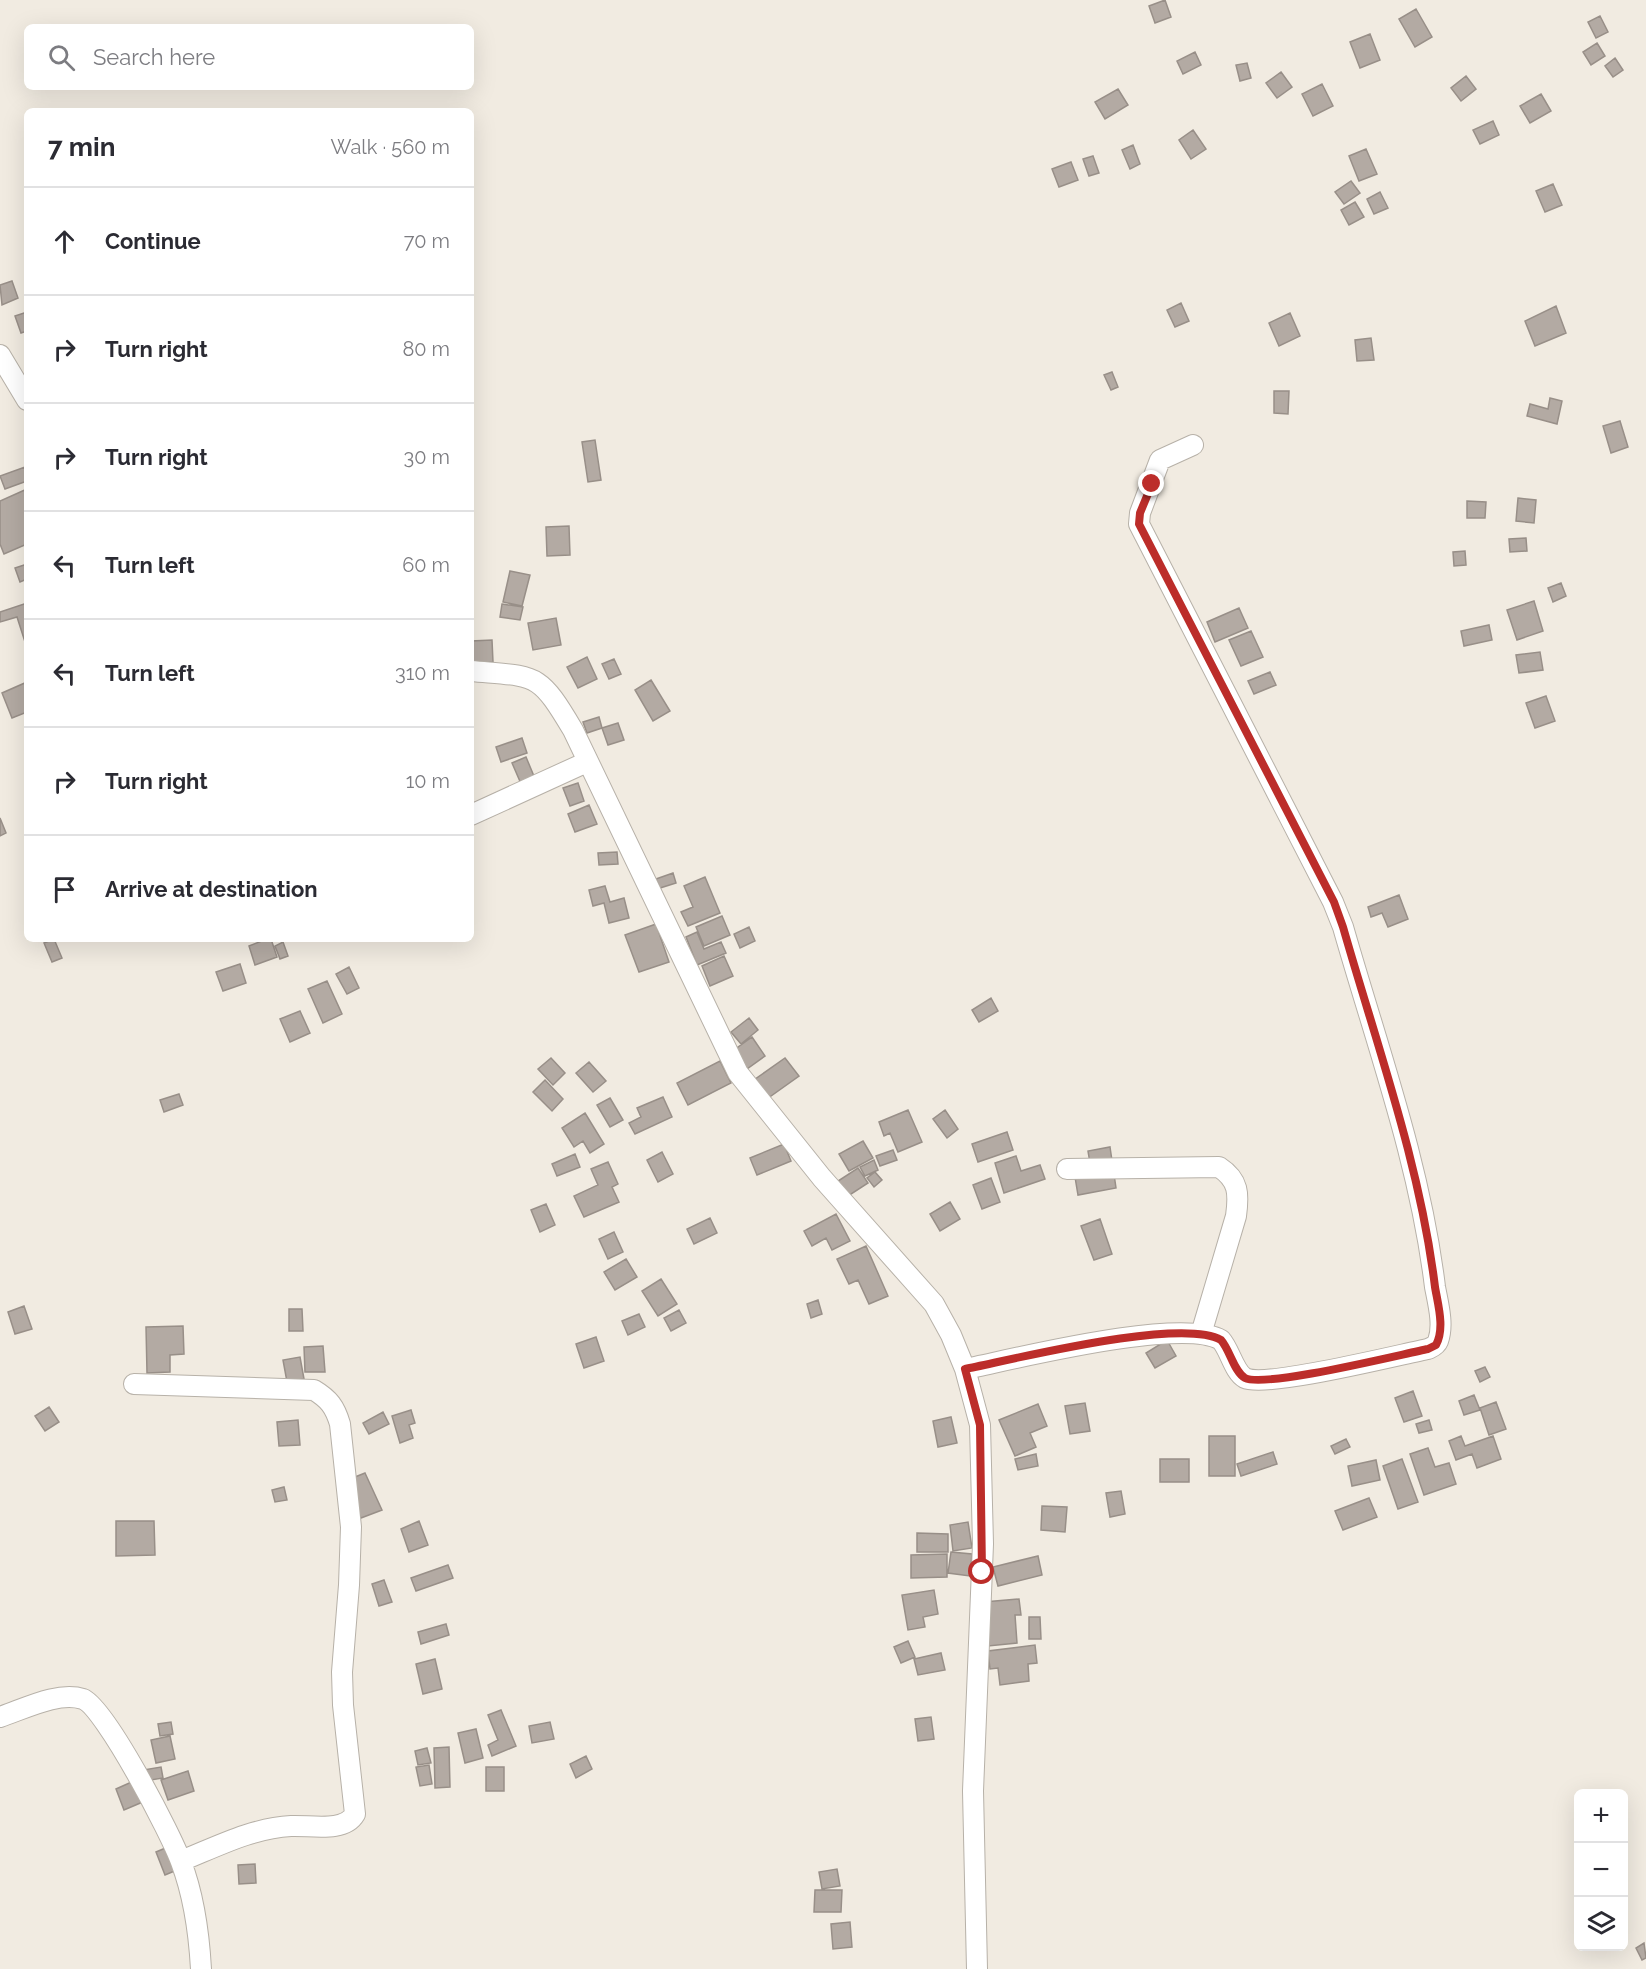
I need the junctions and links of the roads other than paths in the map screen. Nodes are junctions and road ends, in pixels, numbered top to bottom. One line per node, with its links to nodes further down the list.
1 (0, 355): 2 (street)
2 (24, 395)
3 (1193, 445): 8 (street)
4 (474, 671): 5 (street)
5 (587, 762): 6 (street); 9 (street)
6 (474, 814)
7 (1067, 1169): 8 (street)
8 (1201, 1334): 9 (street)
9 (965, 1369): 14 (street)
10 (134, 1384): 12 (street)
11 (0, 1717): 12 (street)
12 (181, 1861): 13 (street)
13 (201, 1969)
14 (977, 1969)

